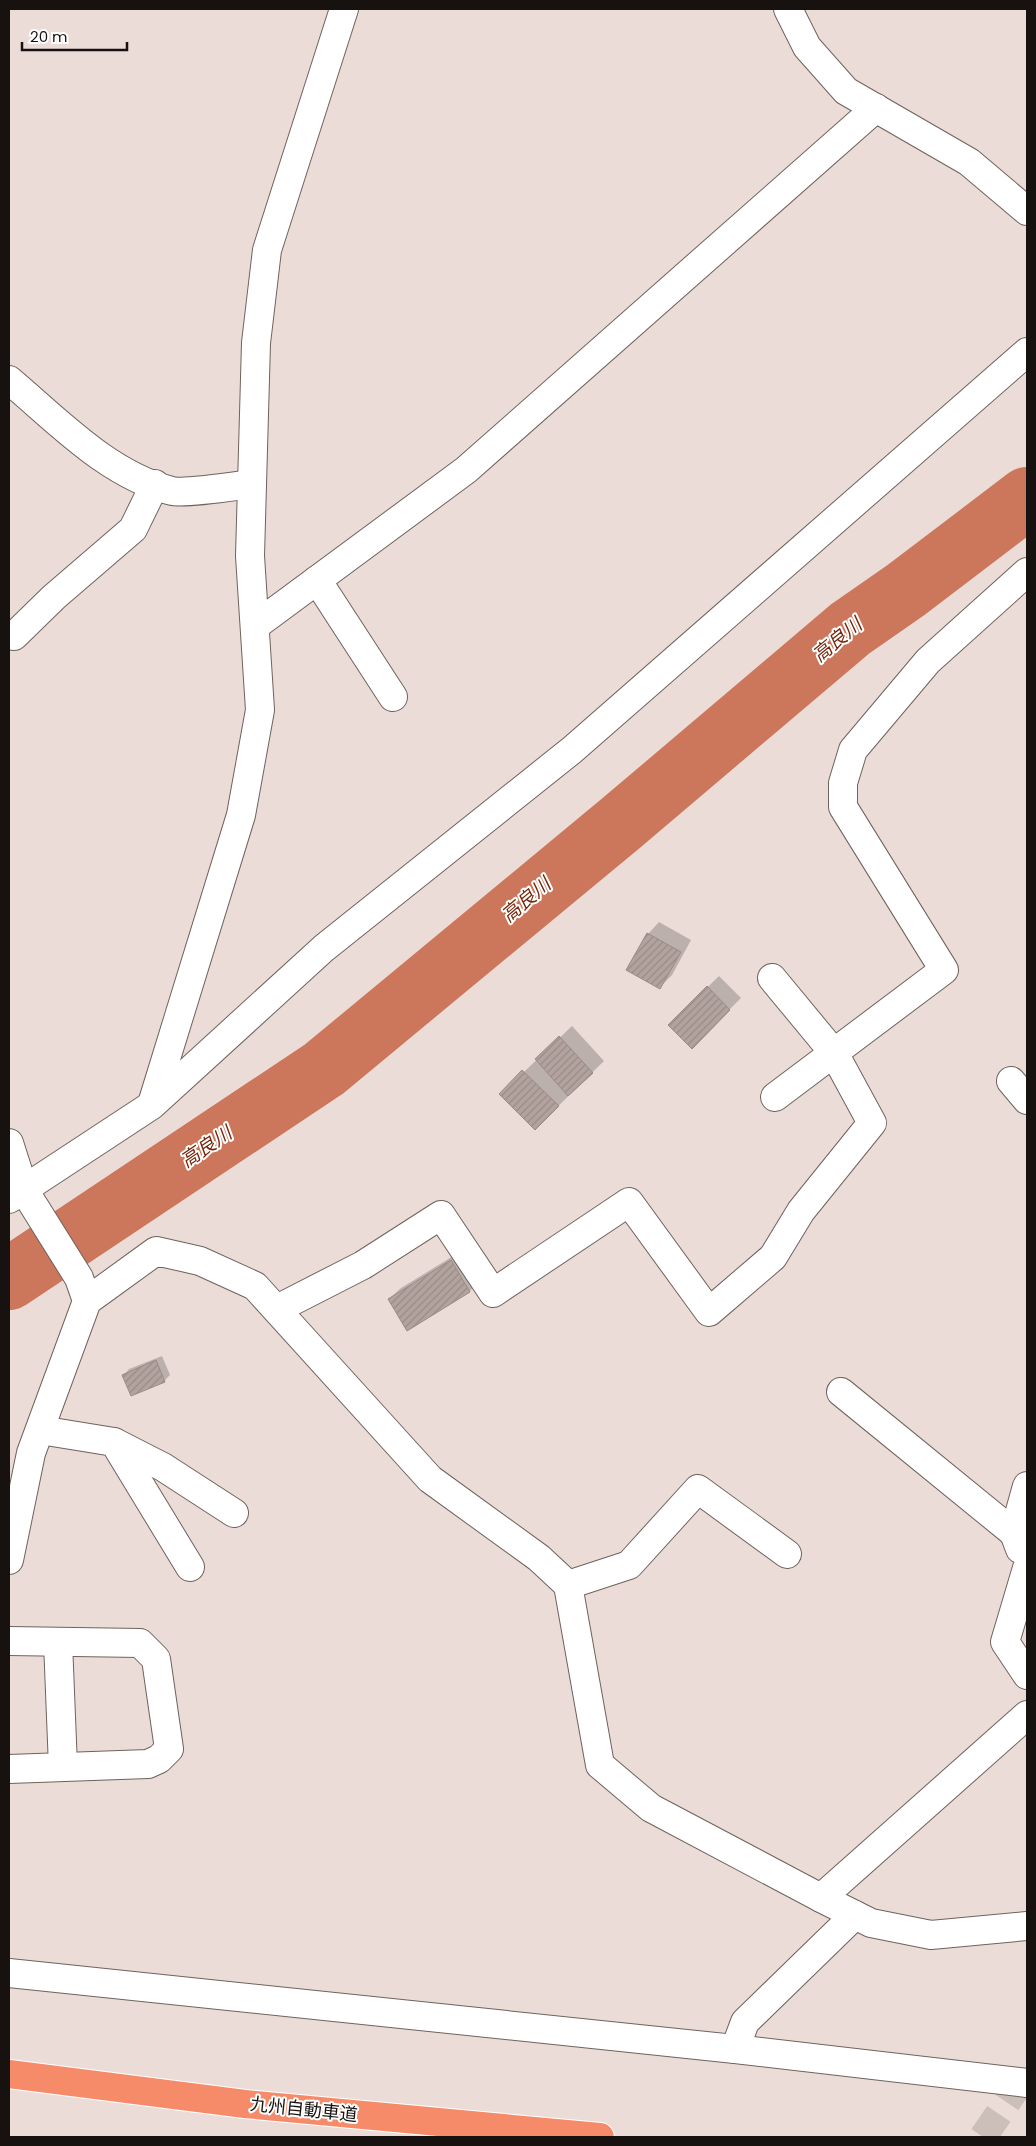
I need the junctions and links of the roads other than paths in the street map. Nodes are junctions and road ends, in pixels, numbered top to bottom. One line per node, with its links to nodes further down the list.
1 (344, 9): 8 (street)
2 (788, 9): 3 (street)
3 (876, 108): 4 (street); 10 (street)
4 (1027, 211)
5 (1027, 352): 17 (street)
6 (9, 380): 7 (street)
7 (155, 484): 8 (street); 12 (street)
8 (252, 484): 11 (street)
9 (1027, 572): 15 (street)
10 (317, 580): 11 (street); 13 (street)
11 (255, 626): 17 (street)
12 (14, 636)
13 (393, 697)
14 (772, 978): 15 (street)
15 (834, 1053): 16 (street); 21 (street)
16 (775, 1097)
17 (152, 1105): 19 (street)
18 (9, 1143): 19 (street)
19 (22, 1198): 20 (street)
20 (83, 1289): 21 (street); 23 (street)
21 (277, 1309): 32 (street)
22 (841, 1392): 27 (street)
23 (40, 1430): 24 (street); 29 (street)
24 (114, 1442): 26 (street); 30 (street)
25 (1027, 1486): 27 (street)
26 (234, 1513)
27 (1014, 1533): 31 (street)
28 (786, 1554): 32 (street)
29 (9, 1560)
30 (190, 1567)
31 (1027, 1567): 35 (street)
32 (568, 1584): 39 (street)
33 (9, 1641): 34 (street)
34 (58, 1642): 37 (street); 37 (street)
35 (1027, 1675)
36 (1027, 1715): 39 (street)
37 (63, 1767): 38 (street)
38 (9, 1769)
39 (821, 1898): 40 (street)
40 (855, 1915): 41 (street); 43 (street)
41 (1027, 1926)
42 (9, 1973): 43 (street)
43 (735, 2049): 45 (street)
44 (9, 2074): 46 (highway, 九州自動車道)
45 (1025, 2079)
46 (600, 2137)

